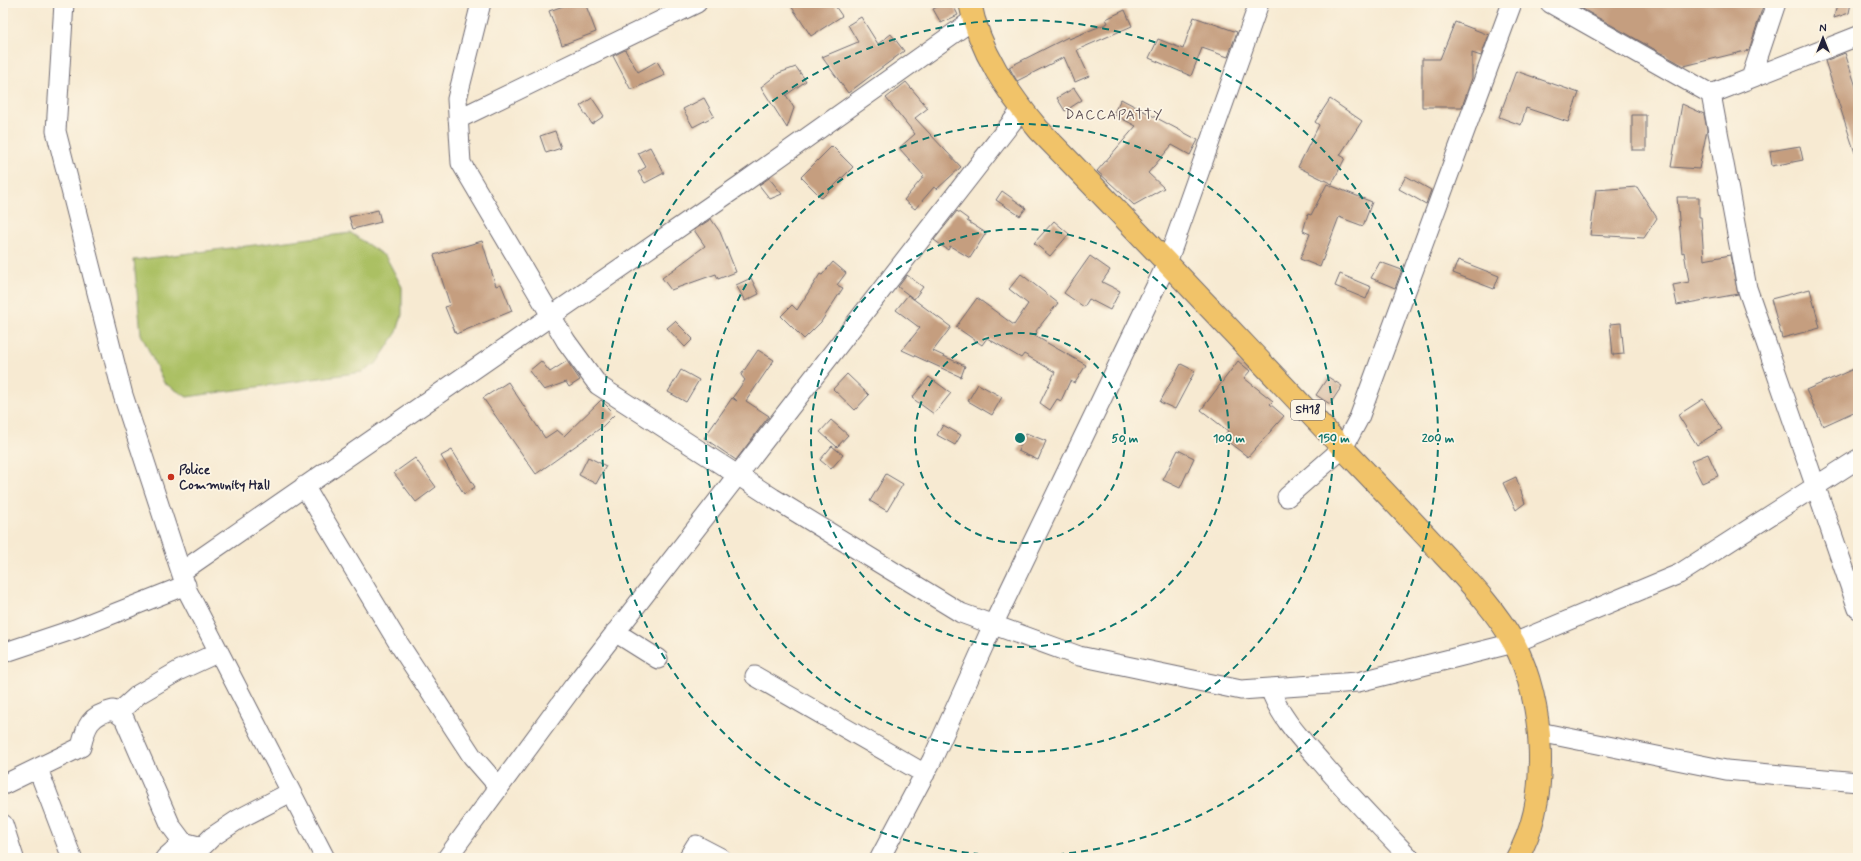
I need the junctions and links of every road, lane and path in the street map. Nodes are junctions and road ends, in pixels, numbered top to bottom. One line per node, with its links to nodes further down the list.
1 (64, 3): 22 (street)
2 (481, 3): 13 (street)
3 (697, 3): 13 (street)
4 (1259, 3): 14 (street)
5 (1512, 3): 16 (street)
6 (1550, 3): 11 (street)
7 (1776, 3): 10 (street)
8 (972, 11): 12 (main road, SH18); 15 (street)
9 (1858, 36): 10 (street)
10 (1750, 78): 11 (street)
11 (1711, 94): 20 (street)
12 (1022, 109): 14 (main road, SH18); 18 (street)
13 (458, 119): 15 (street)
14 (1167, 263): 16 (main road, SH18); 24 (street)
15 (551, 315): 18 (street); 19 (street)
16 (1343, 448): 21 (street); 26 (main road, SH18)
17 (1858, 459): 20 (street)
18 (737, 475): 24 (street); 25 (street)
19 (304, 486): 22 (street); 38 (street)
20 (1815, 488): 23 (street); 26 (street)
21 (1287, 497)
22 (183, 578): 27 (street); 28 (street)
23 (1858, 609)
24 (993, 625): 31 (street); 35 (street)
25 (615, 632): 29 (street); 38 (street)
26 (1514, 643): 31 (street); 33 (main road, SH18)
27 (219, 652): 32 (street); 39 (street)
28 (3, 653)
29 (658, 659)
30 (755, 676): 35 (street)
31 (1270, 688): 50 (street)
32 (118, 713): 34 (street); 41 (street)
33 (1539, 732): 36 (street); 51 (main road, SH18)
34 (38, 769): 37 (street); 43 (street)
35 (925, 774): 49 (street)
36 (1858, 782)
37 (3, 785)
38 (499, 787): 46 (street)
39 (291, 792): 41 (street); 45 (street)
40 (3, 824): 42 (street)
41 (192, 849): 44 (street)
42 (14, 858)
43 (72, 858)
44 (165, 858)
45 (325, 858)
46 (447, 858)
47 (688, 858): 48 (street)
48 (721, 858)
49 (880, 858)
50 (1410, 858)
51 (1517, 858)

